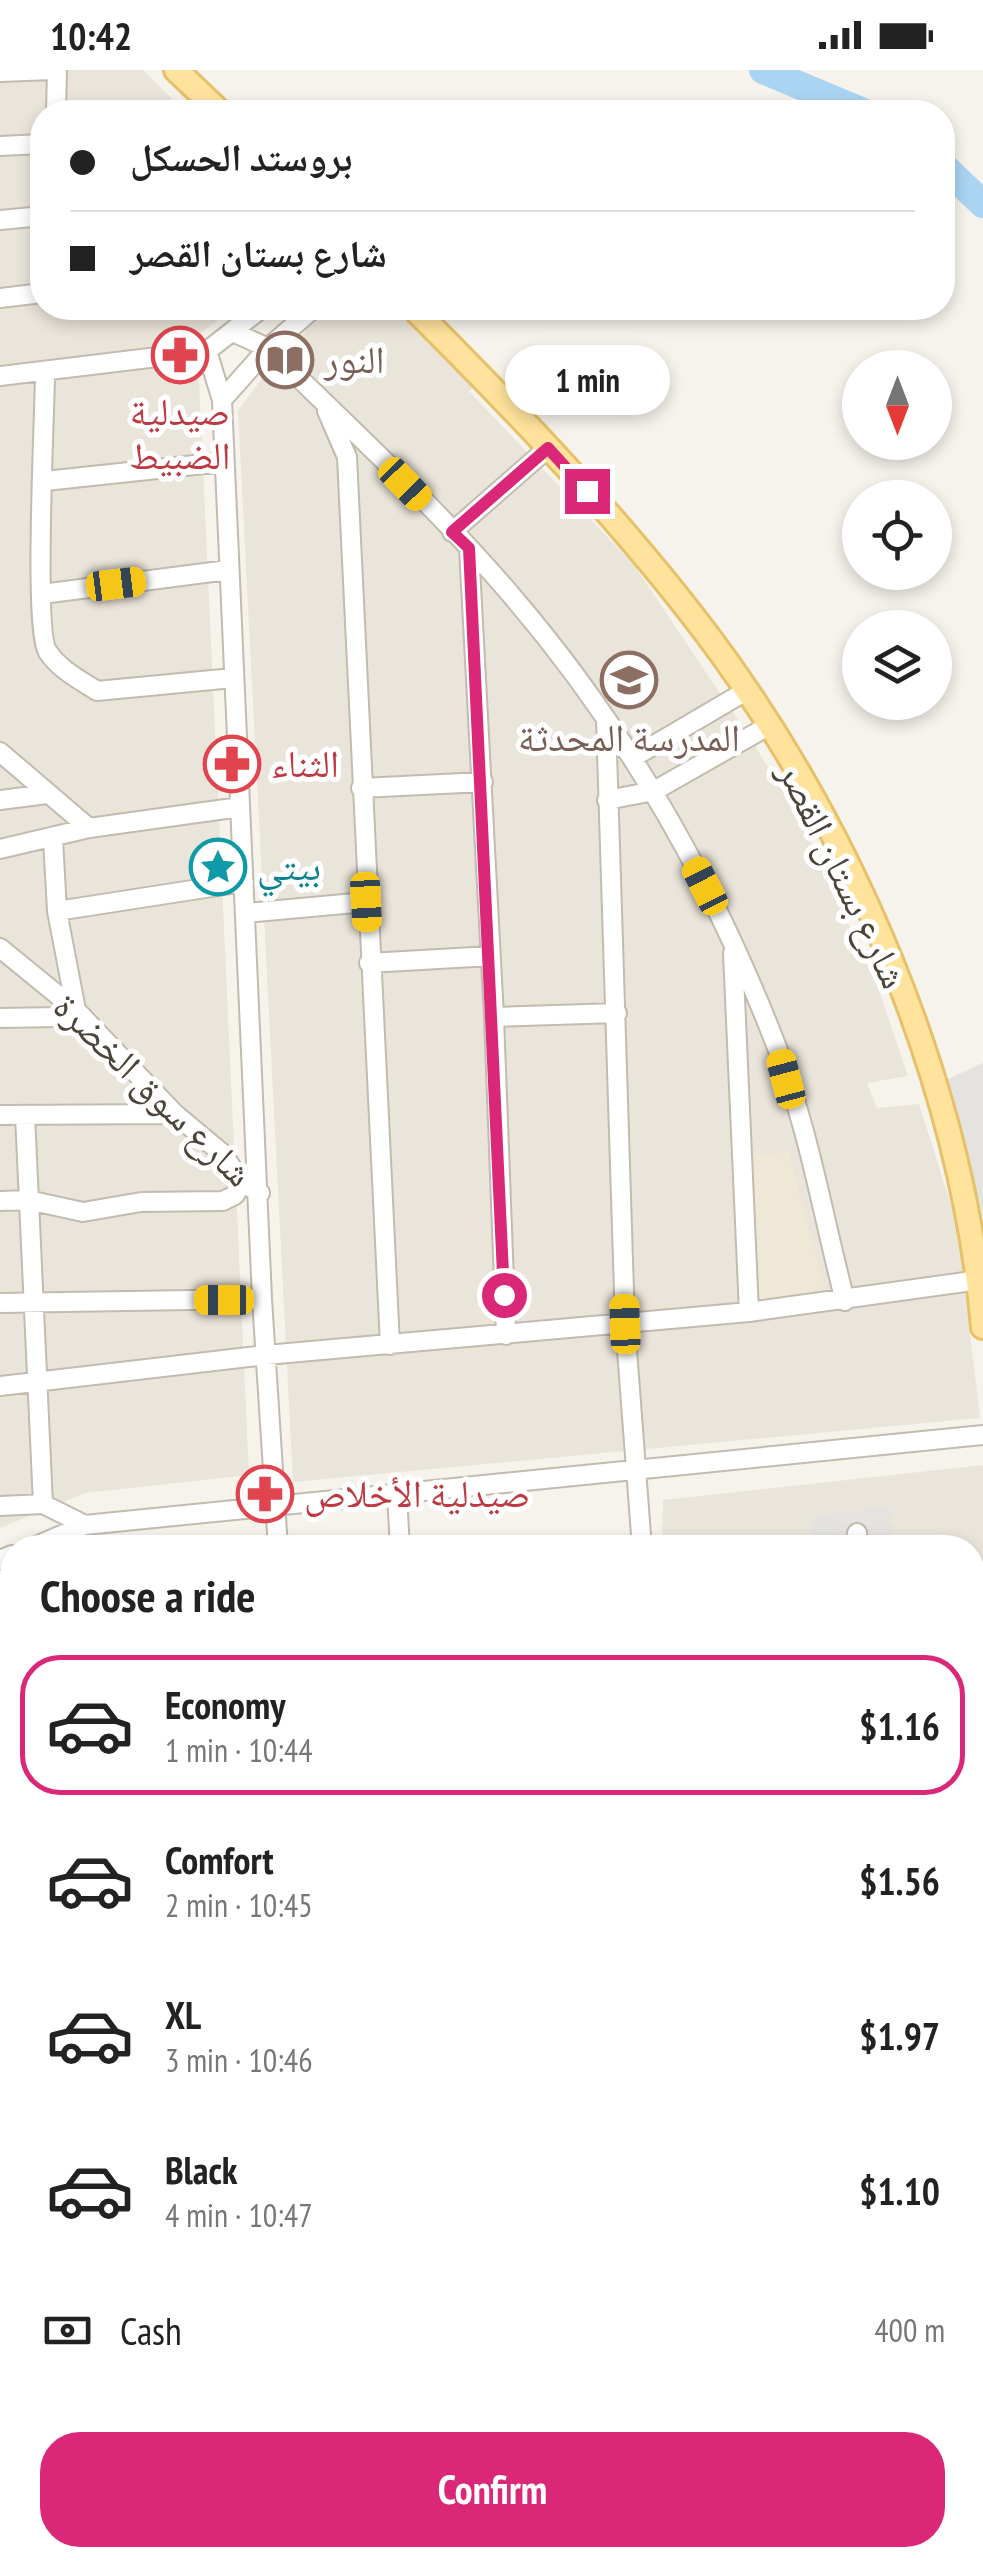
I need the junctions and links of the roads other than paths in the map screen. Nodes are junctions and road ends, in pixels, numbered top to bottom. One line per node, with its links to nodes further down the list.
1 (54, 70): 3 (street); 4 (street)
2 (176, 70): 5 (main road)
3 (0, 72)
4 (55, 100)
5 (207, 100)
6 (30, 145): 7 (street)
7 (0, 146)
8 (30, 217): 9 (street)
9 (0, 220)
10 (30, 294): 11 (street)
11 (0, 298)
12 (248, 320): 15 (street)
13 (300, 320): 16 (street)
14 (425, 320): 22 (main road, شارع بستان القصر)
15 (234, 332): 16 (street); 17 (street)
16 (268, 348): 20 (street); 21 (street)
17 (207, 351): 18 (street); 20 (street)
18 (45, 372): 19 (street); 24 (street)
19 (0, 376)
20 (222, 400): 23 (street)
21 (323, 402): 25 (street); 36 (street)
22 (548, 448): 25 (street); 30 (main road, شارع بستان القصر)
23 (223, 462): 24 (street); 27 (street)
24 (45, 481): 28 (street)
25 (452, 532): 26 (street)
26 (469, 548): 31 (street); 35 (street)
27 (228, 570): 28 (street); 29 (street)
28 (42, 594): 29 (street)
29 (233, 678): 41 (street)
30 (746, 691): 32 (main road, شارع بستان القصر); 34 (street)
31 (606, 720): 34 (street); 40 (street)
32 (768, 726): 37 (street); 64 (main road, شارع بستان القصر)
33 (0, 752): 38 (street)
34 (632, 758): 37 (street)
35 (483, 782): 36 (street); 51 (street)
36 (361, 788): 46 (street)
37 (654, 791): 40 (street); 49 (street)
38 (47, 794): 39 (street); 42 (street)
39 (0, 800)
40 (607, 800): 54 (street)
41 (240, 808): 42 (street); 45 (street)
42 (89, 828): 43 (street)
43 (53, 839): 44 (street); 47 (street)
44 (0, 849)
45 (244, 882): 47 (street); 48 (street)
46 (366, 902): 48 (street); 52 (street)
47 (58, 912): 53 (street)
48 (246, 913): 61 (street)
49 (732, 941): 66 (street); 69 (street)
50 (0, 948): 53 (street, شارع سوق الخضرة)
51 (491, 956): 52 (street); 55 (street)
52 (370, 962): 73 (street)
53 (76, 1010): 56 (street); 58 (street, شارع سوق الخضرة)
54 (617, 1013): 55 (street); 70 (street)
55 (494, 1017): 72 (street)
56 (0, 1018)
57 (26, 1114): 58 (street); 59 (street); 62 (street)
58 (175, 1114): 60 (street, شارع سوق الخضرة)
59 (0, 1115)
60 (241, 1182): 61 (street, شارع سوق الخضرة); 62 (street)
61 (260, 1193): 65 (street)
62 (28, 1200): 63 (street); 67 (street)
63 (0, 1201)
64 (979, 1280): 66 (street); 71 (main road, شارع بستان القصر)
65 (262, 1299): 67 (street); 74 (street)
66 (845, 1300): 69 (street)
67 (31, 1301): 68 (street); 75 (street)
68 (0, 1303)
69 (749, 1312): 70 (street)
70 (625, 1324): 72 (street); 78 (street)
71 (983, 1327)
72 (506, 1335): 73 (street)
73 (390, 1345): 74 (street)
74 (266, 1355): 75 (street); 81 (street)
75 (36, 1384): 76 (street); 80 (street)
76 (0, 1386)
77 (983, 1435): 78 (street)
78 (634, 1470): 79 (street); 87 (street)
79 (397, 1494): 81 (street); 86 (street)
80 (43, 1504): 82 (street); 83 (street)
81 (274, 1505): 83 (street); 85 (street)
82 (0, 1506)
83 (86, 1525): 84 (street)
84 (62, 1535)
85 (277, 1535)
86 (399, 1535)
87 (641, 1535)

